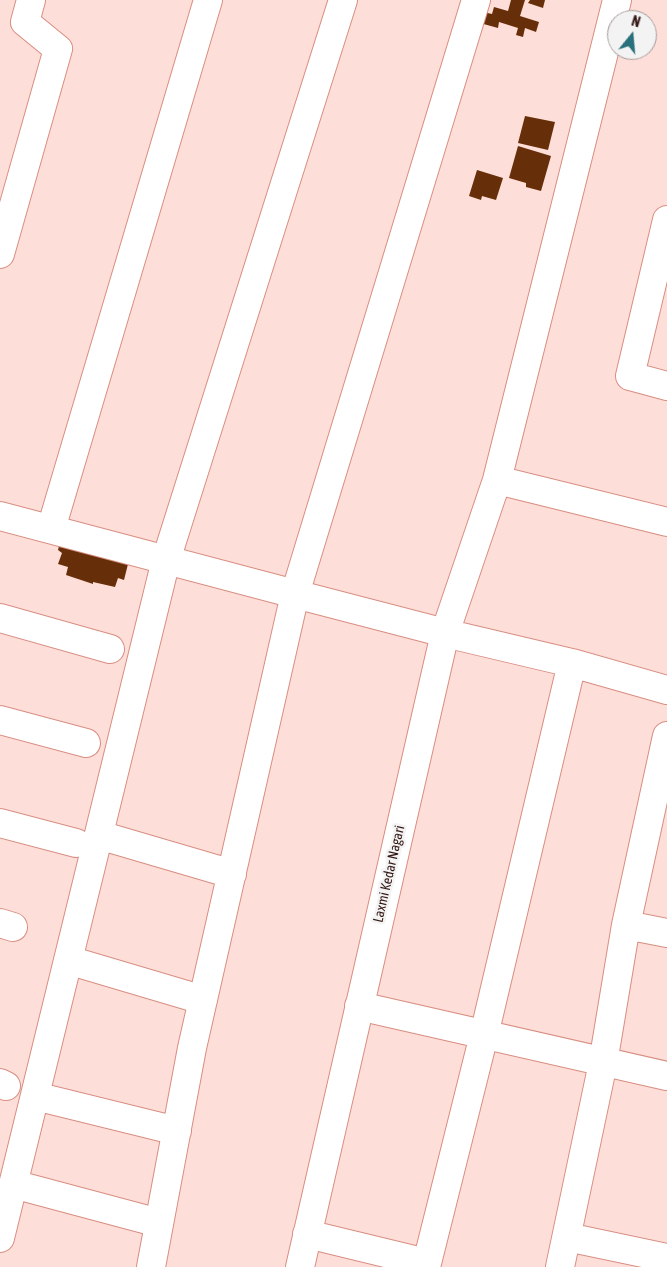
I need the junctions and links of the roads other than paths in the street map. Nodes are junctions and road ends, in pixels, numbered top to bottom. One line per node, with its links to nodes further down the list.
1 (32, 0): 7 (street)
2 (208, 0): 12 (street)
3 (343, 0): 13 (street)
4 (476, 0): 14 (street)
5 (617, 0): 9 (street, Laxmi Kedar Nagari)
6 (667, 220): 8 (street)
7 (0, 254)
8 (667, 386)
9 (497, 480): 11 (street); 16 (street, Laxmi Kedar Nagari)
10 (0, 516): 12 (street)
11 (667, 522)
12 (51, 529): 13 (street)
13 (166, 560): 14 (street); 24 (street)
14 (295, 594): 16 (street); 25 (street)
15 (0, 618): 17 (street)
16 (445, 633): 18 (street); 30 (street, Laxmi Kedar Nagari)
17 (110, 649)
18 (572, 663): 19 (street); 31 (street)
19 (667, 690)
20 (0, 720): 22 (street)
21 (667, 736): 26 (street)
22 (86, 743)
23 (0, 823): 24 (street)
24 (87, 839): 25 (street); 28 (street)
25 (232, 874): 29 (street)
26 (626, 925): 27 (street); 32 (street)
27 (667, 933)
28 (68, 960): 29 (street); 34 (street)
29 (203, 1000): 35 (street)
30 (359, 1006): 31 (street); 38 (street, Laxmi Kedar Nagari)
31 (484, 1035): 32 (street); 38 (street)
32 (603, 1063): 33 (street); 39 (street)
33 (667, 1076)
34 (35, 1096): 35 (street); 36 (street)
35 (177, 1131): 37 (street)
36 (13, 1184): 37 (street); 40 (street)
37 (159, 1223): 42 (street)
38 (307, 1234): 43 (street, Laxmi Kedar Nagari)
39 (567, 1237): 41 (street); 44 (street)
40 (0, 1238)
41 (667, 1258)
42 (151, 1267)
43 (300, 1267)
44 (560, 1267)

